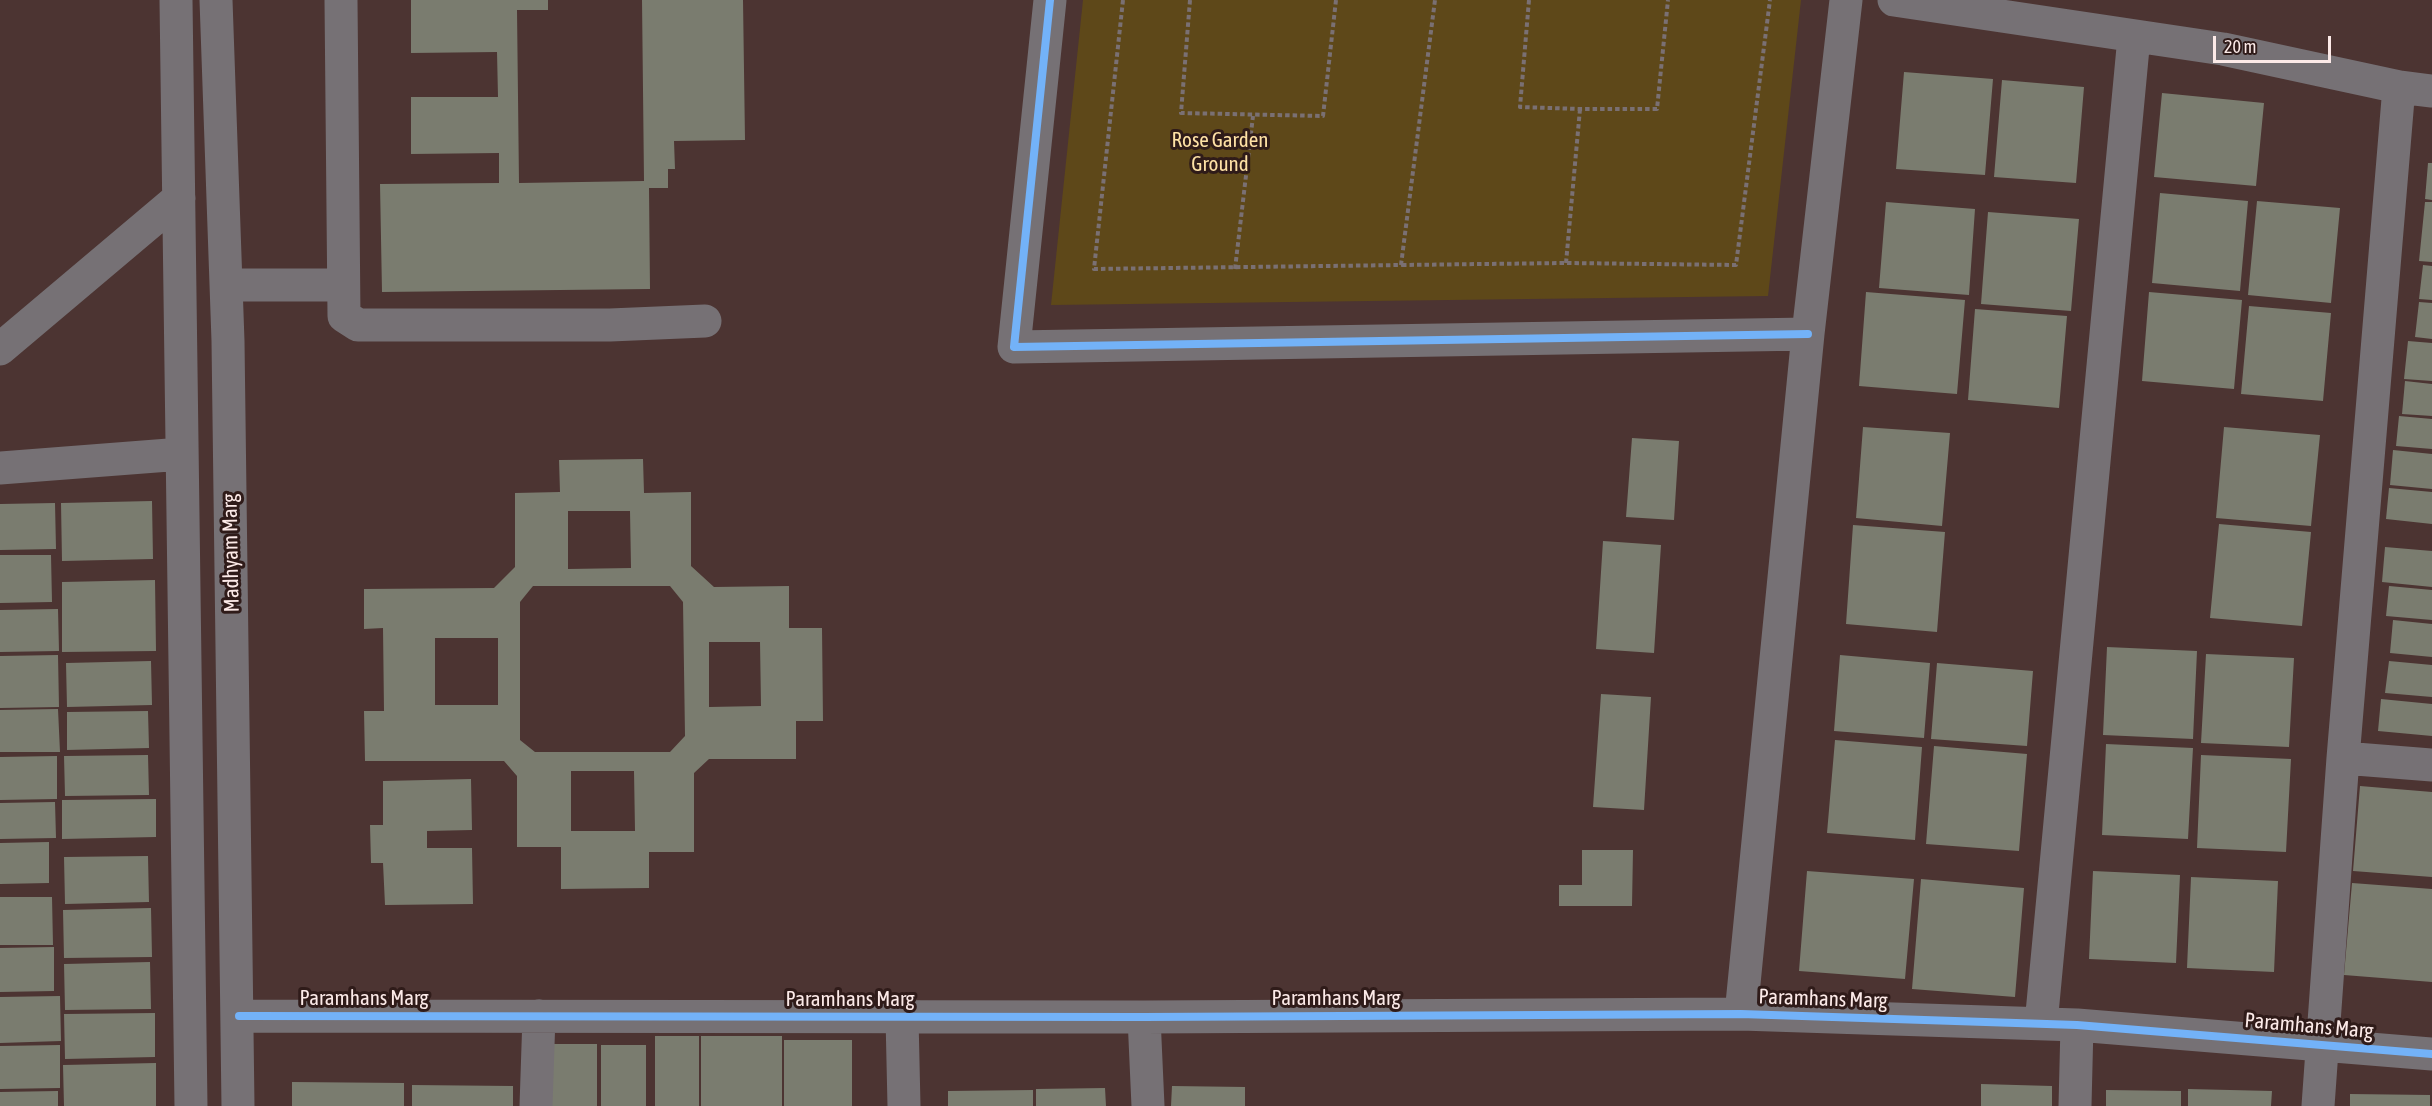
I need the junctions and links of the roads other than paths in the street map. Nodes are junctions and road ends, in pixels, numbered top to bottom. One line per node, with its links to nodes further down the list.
1 (176, 0): 10 (street)
2 (216, 0): 11 (street, Madhyam Marg)
3 (341, 0): 12 (street)
4 (1050, 0): 14 (street)
5 (1845, 0): 14 (street)
6 (1894, 0): 7 (street)
7 (2133, 37): 8 (street); 25 (street)
8 (2399, 87): 9 (street); 18 (street)
9 (2432, 91)
10 (179, 198): 15 (street); 16 (street)
11 (226, 285): 12 (street); 21 (street, Madhyam Marg)
12 (343, 285): 13 (street)
13 (705, 321)
14 (1808, 334): 20 (street)
15 (0, 349)
16 (182, 454): 17 (street); 29 (street)
17 (0, 468)
18 (2343, 758): 19 (street); 27 (street)
19 (2432, 765)
20 (1741, 1014): 24 (street, Paramhans Marg); 25 (street, Paramhans Marg)
21 (238, 1016): 22 (street, Paramhans Marg); 30 (street, Madhyam Marg)
22 (539, 1016): 23 (street, Paramhans Marg); 31 (street)
23 (902, 1017): 24 (street, Paramhans Marg); 32 (street)
24 (1144, 1017): 33 (street)
25 (2041, 1024): 26 (street, Paramhans Marg)
26 (2077, 1025): 27 (street, Paramhans Marg); 34 (street)
27 (2321, 1045): 28 (street, Paramhans Marg); 35 (street)
28 (2432, 1054)
29 (191, 1106)
30 (238, 1106)
31 (536, 1106)
32 (904, 1106)
33 (1148, 1106)
34 (2075, 1106)
35 (2318, 1106)

